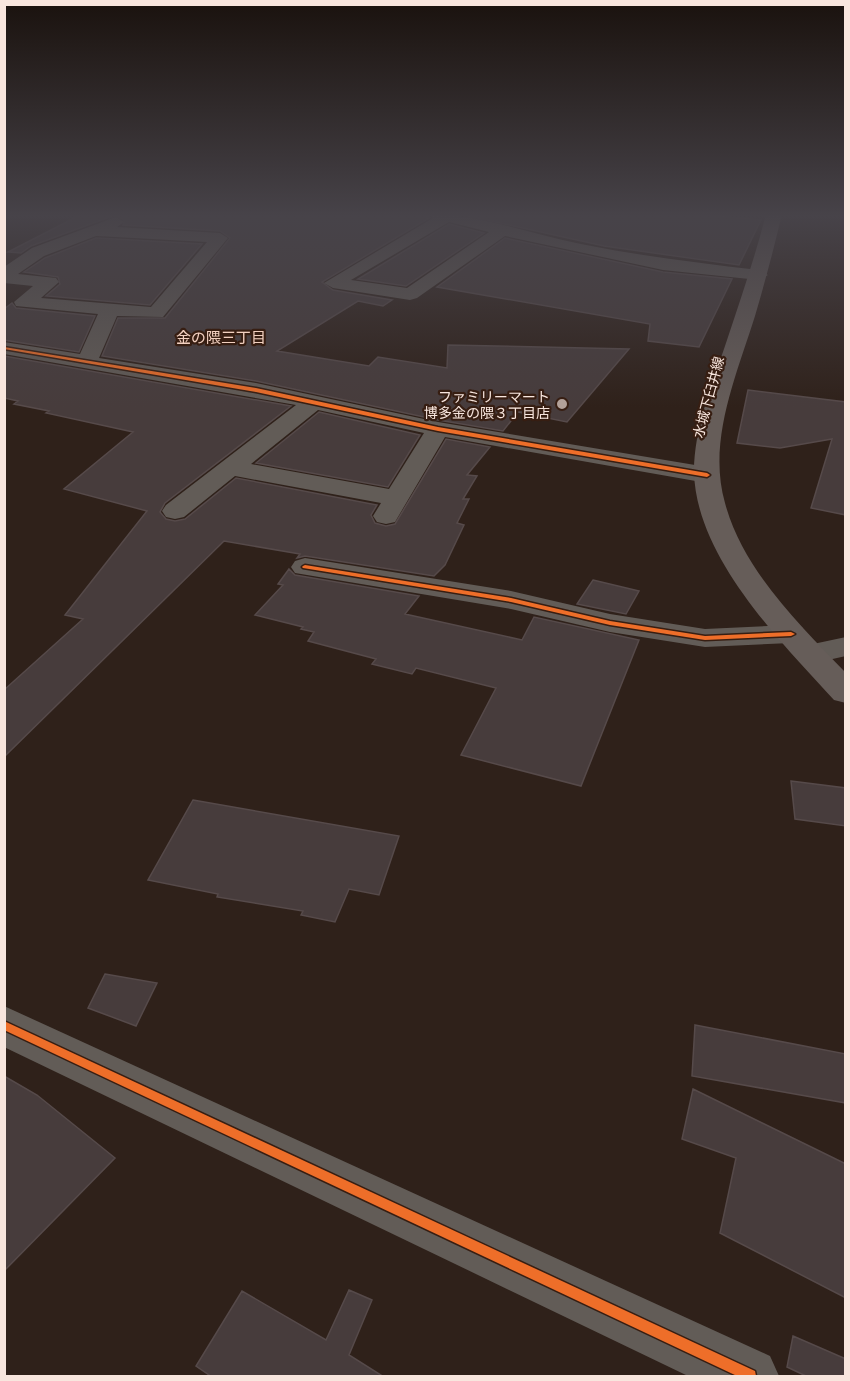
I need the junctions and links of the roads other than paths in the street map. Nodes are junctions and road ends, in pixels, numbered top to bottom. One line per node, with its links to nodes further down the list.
1 (23, 278): 6 (street)
2 (185, 278): 6 (street)
3 (340, 278): 4 (street)
4 (432, 278)
5 (758, 278): 12 (main road, 水城下臼井線)
6 (110, 309): 8 (street)
7 (4, 348): 8 (street)
8 (87, 362): 9 (street)
9 (314, 402): 10 (street); 11 (street)
10 (438, 429): 11 (street); 12 (street)
11 (228, 467): 13 (street)
12 (707, 475): 15 (main road, 水城下臼井線)
13 (175, 511)
14 (305, 567): 15 (street)
15 (801, 644): 16 (street); 17 (main road, 水城下臼井線)
16 (846, 646)
17 (846, 693)
18 (4, 1025): 19 (street)
19 (750, 1377)

